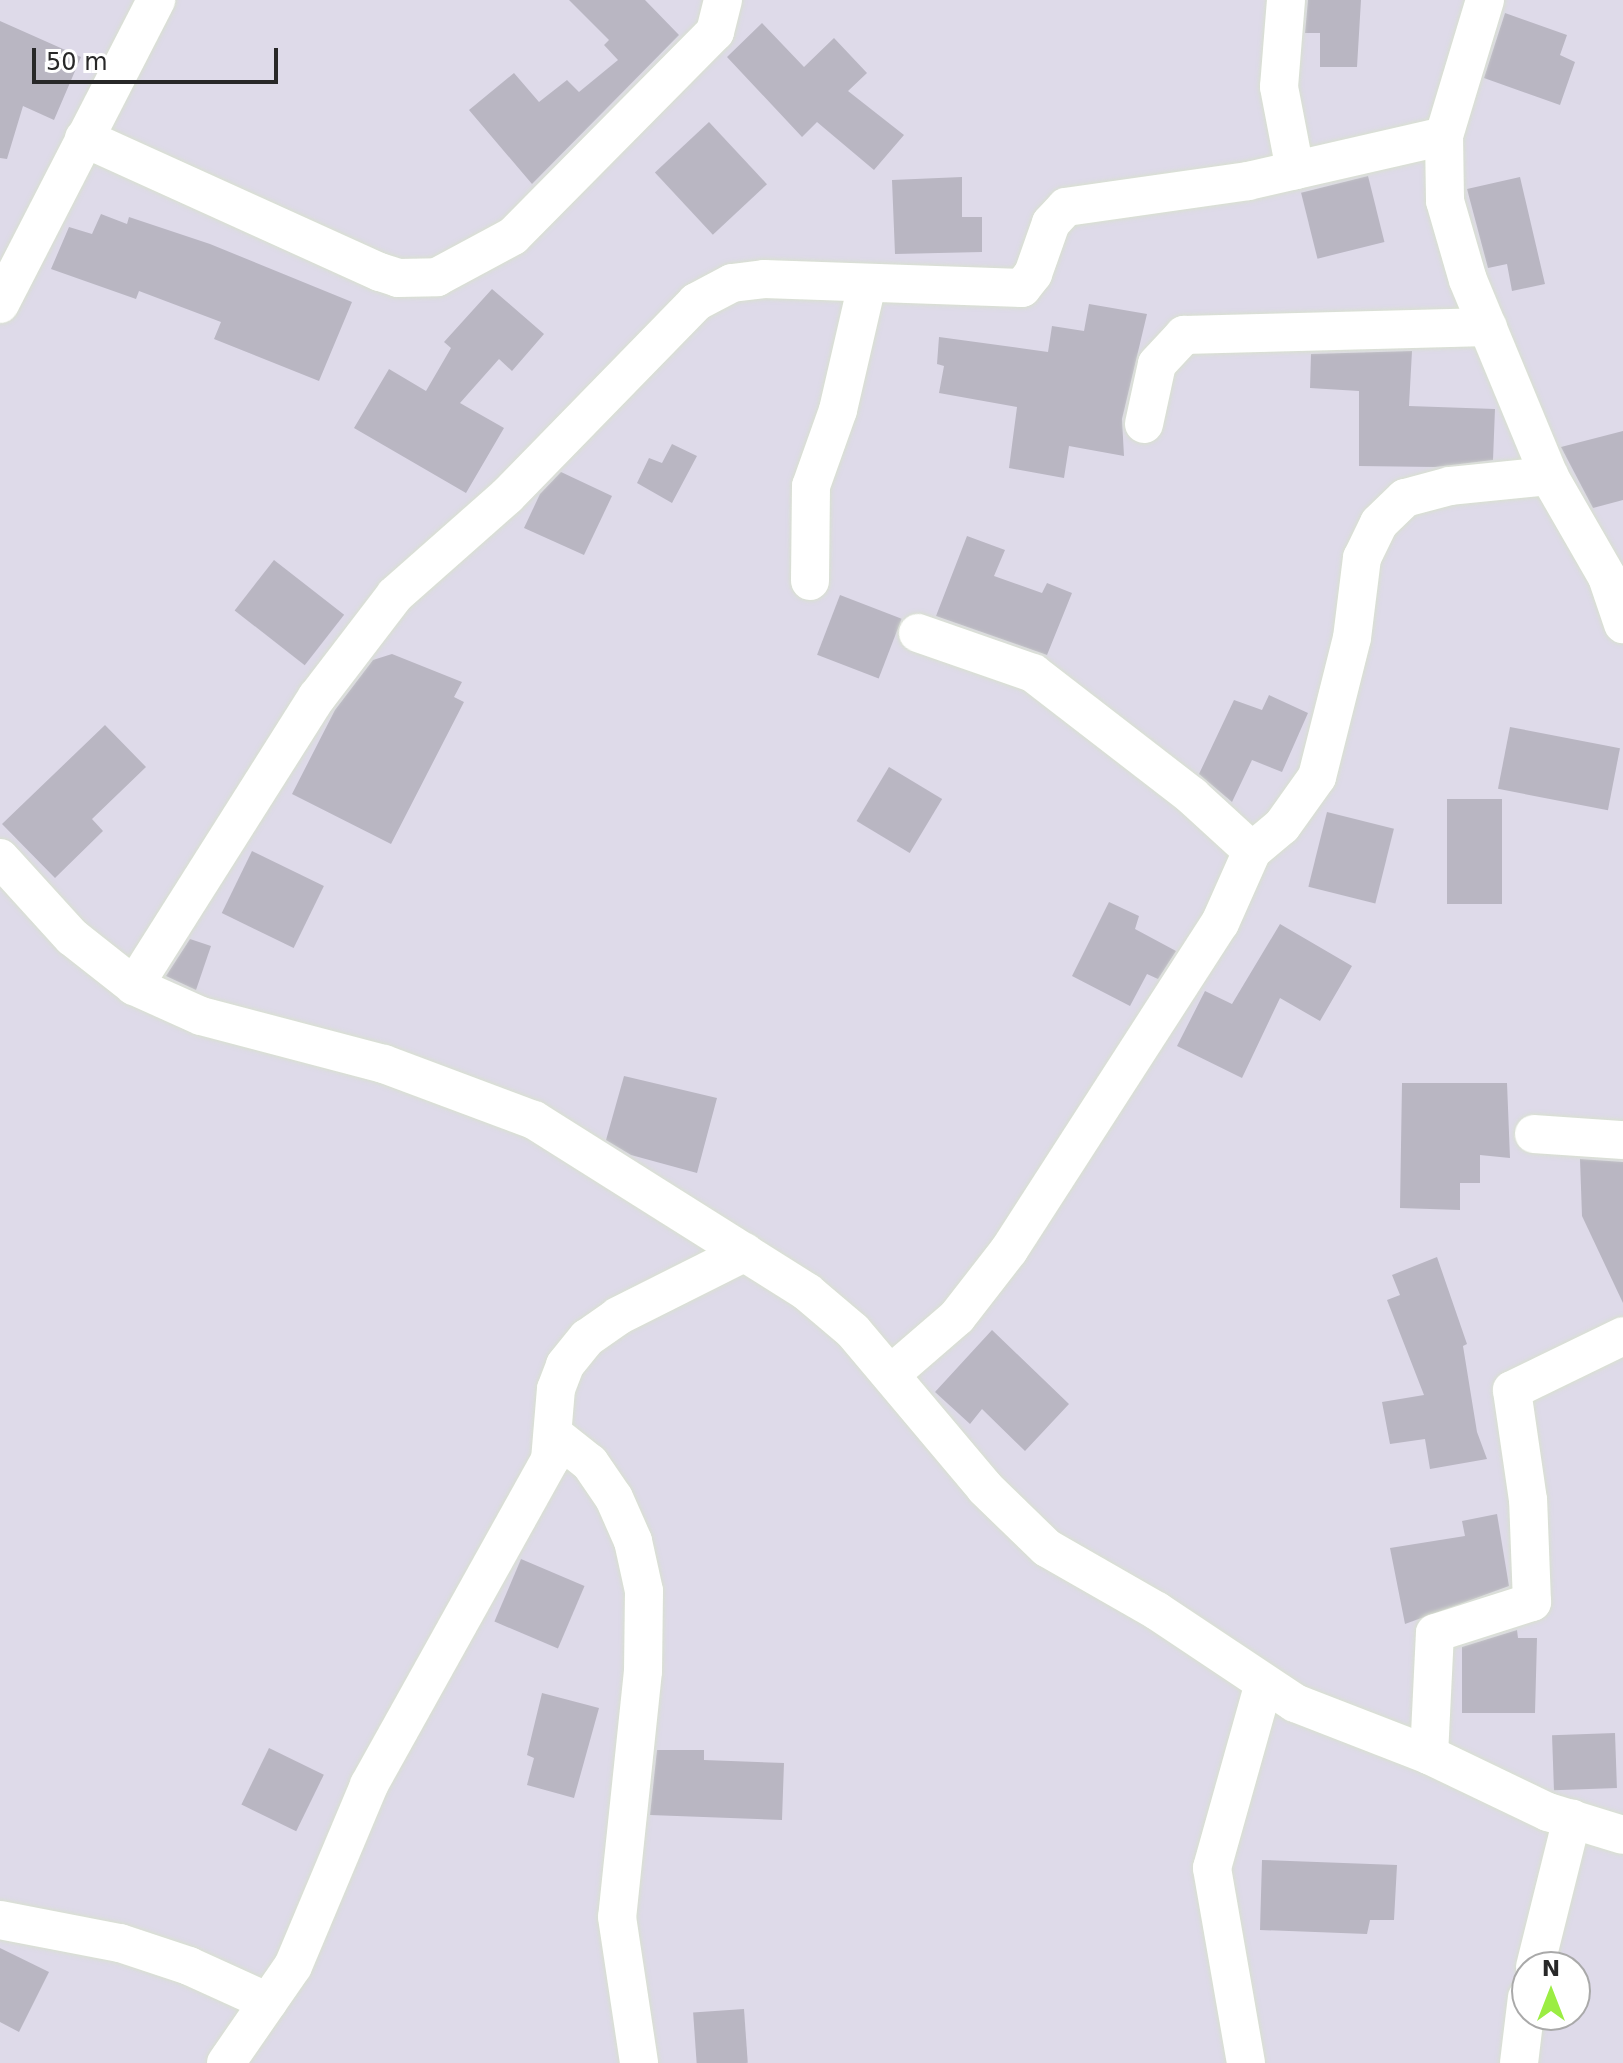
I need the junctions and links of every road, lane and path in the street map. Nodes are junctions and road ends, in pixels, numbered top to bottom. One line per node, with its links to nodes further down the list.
1 (156, 0): 6 (street)
2 (723, 0): 6 (street)
3 (1286, 0): 7 (street)
4 (1485, 0): 5 (street)
5 (1444, 136): 7 (street); 10 (street)
6 (84, 138): 9 (street)
7 (1295, 170): 8 (street)
8 (867, 284): 13 (street); 18 (street)
9 (0, 304)
10 (1488, 327): 11 (street); 12 (street)
11 (1144, 424)
12 (1549, 476): 14 (street); 16 (street)
13 (810, 581)
14 (1623, 624)
15 (918, 633): 16 (street)
16 (1252, 851): 23 (street)
17 (0, 858): 18 (street)
18 (134, 986): 21 (street)
19 (1534, 1134): 20 (street)
20 (1623, 1140)
21 (745, 1252): 23 (street); 24 (street)
22 (1623, 1336): 26 (street)
23 (891, 1374): 25 (street)
24 (556, 1436): 31 (street); 34 (street)
25 (1264, 1683): 26 (street); 35 (street)
26 (1429, 1755): 27 (street)
27 (1572, 1819): 28 (street); 30 (street)
28 (1623, 1835)
29 (0, 1920): 31 (street)
30 (1539, 1951)
31 (268, 2002): 33 (street)
32 (1523, 2031): 36 (street)
33 (226, 2063)
34 (639, 2063)
35 (1246, 2063)
36 (1519, 2063)

